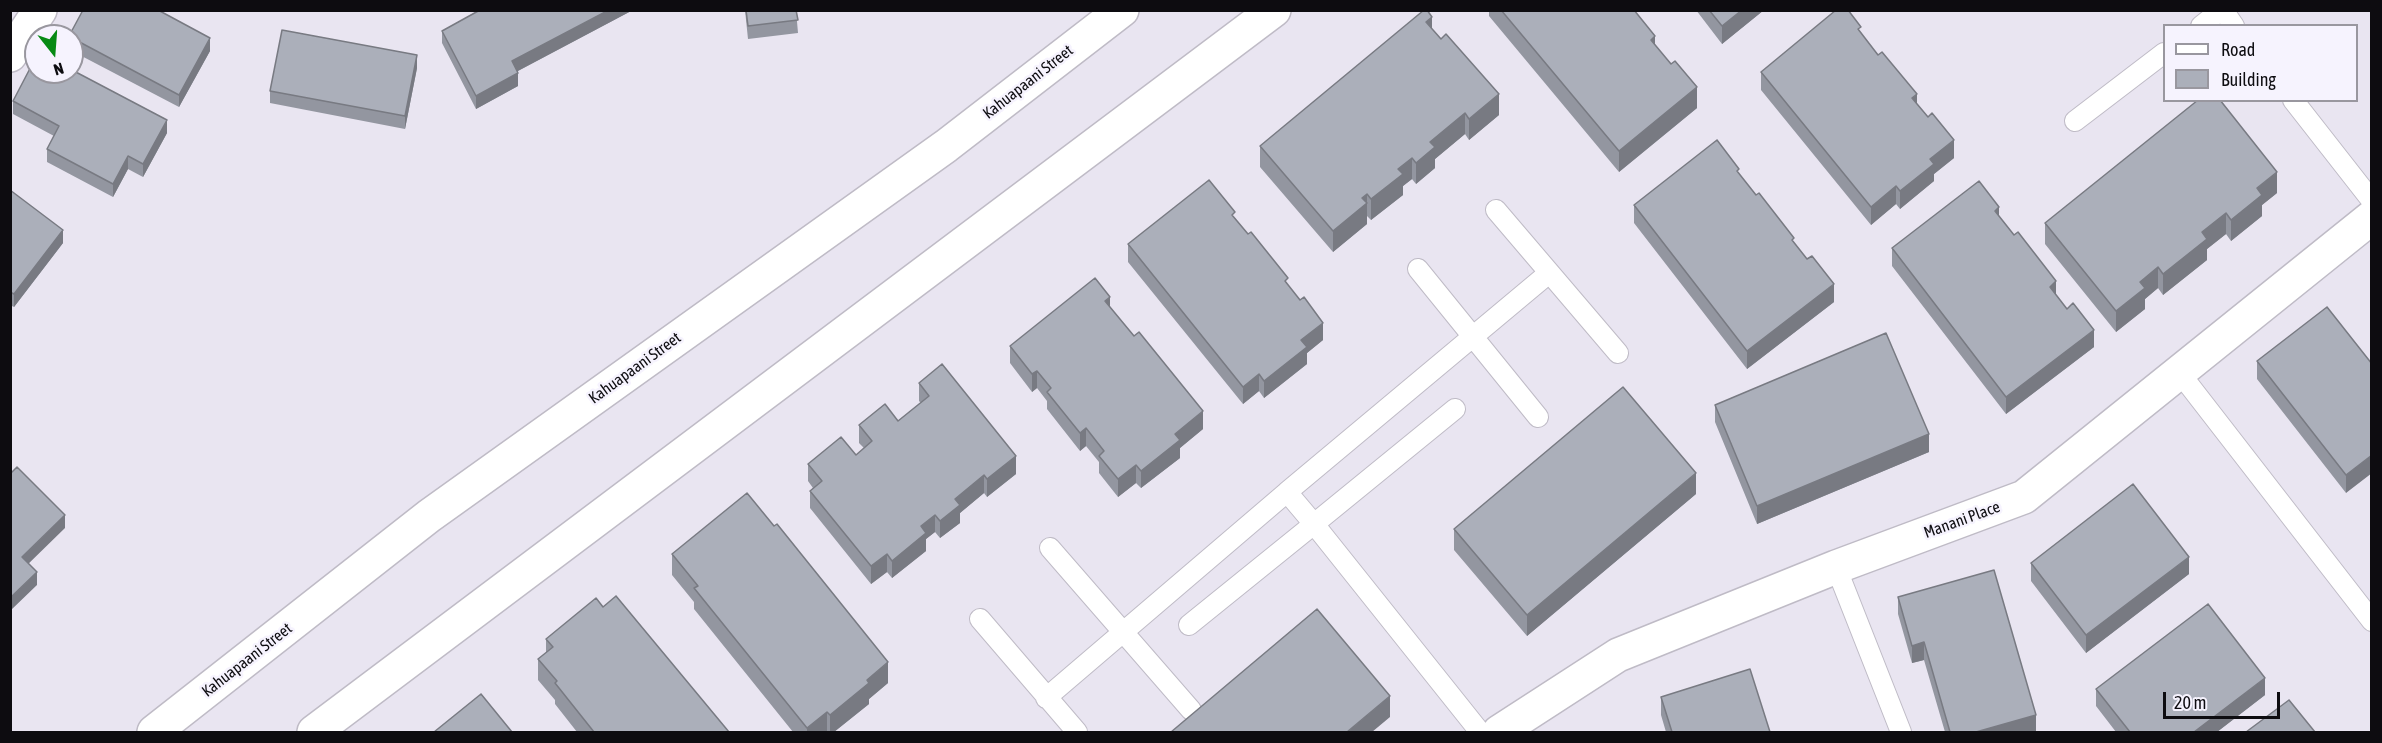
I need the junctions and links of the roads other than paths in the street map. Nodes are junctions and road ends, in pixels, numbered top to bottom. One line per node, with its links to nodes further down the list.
1 (40, 10): 8 (main road)
2 (1122, 10): 31 (main road, Kahuapaani Street)
3 (1275, 10): 32 (main road)
4 (2222, 10): 5 (lane); 6 (lane)
5 (2204, 24)
6 (2232, 24)
7 (2163, 54): 10 (lane)
8 (10, 55)
9 (2295, 102): 11 (lane)
10 (2074, 121)
11 (2372, 201)
12 (1496, 210): 15 (lane)
13 (2372, 217): 18 (main road, Manani Place)
14 (1418, 269): 16 (lane)
15 (1549, 273): 16 (lane); 17 (lane)
16 (1473, 337): 20 (lane); 21 (lane)
17 (1618, 353)
18 (2179, 372): 24 (main road, Manani Place); 25 (lane)
19 (1455, 409): 22 (lane)
20 (1538, 417)
21 (1287, 492): 22 (lane); 28 (lane)
22 (1314, 524): 27 (lane); 34 (lane)
23 (1050, 548): 28 (lane)
24 (1836, 567): 35 (main road, Manani Place); 36 (lane)
25 (2368, 609)
26 (980, 619): 29 (lane)
27 (1189, 625)
28 (1122, 631): 29 (lane); 30 (lane)
29 (1046, 698): 33 (lane)
30 (1191, 710)
31 (154, 732)
32 (314, 732)
33 (1077, 732)
34 (1480, 732)
35 (1498, 732)
36 (1901, 732)

